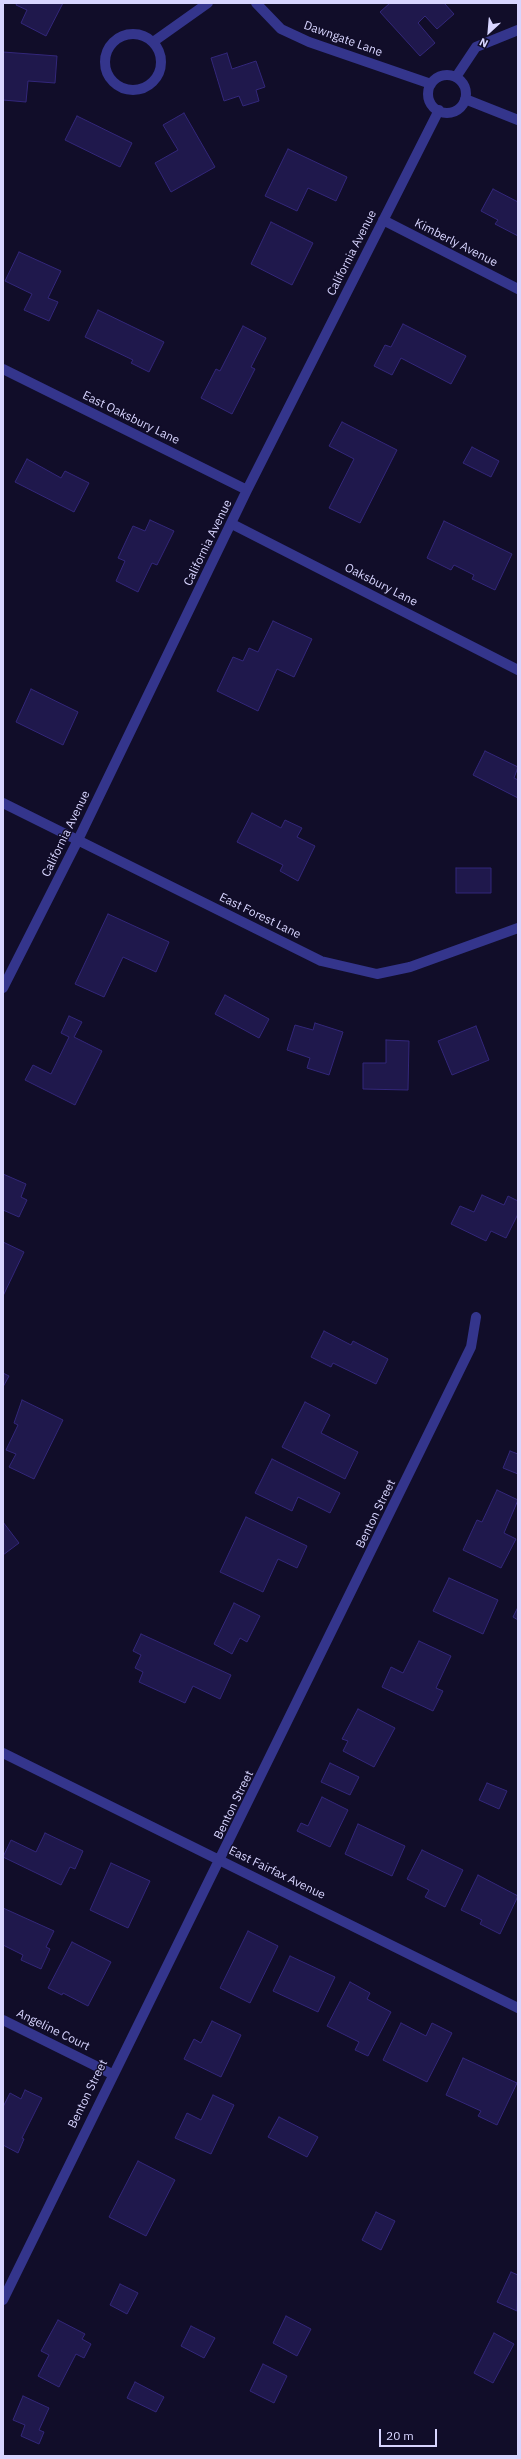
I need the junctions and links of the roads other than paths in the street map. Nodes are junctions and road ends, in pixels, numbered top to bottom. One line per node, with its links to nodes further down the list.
1 (208, 3): 4 (street)
2 (256, 3): 6 (street, Dawngate Lane)
3 (518, 30): 5 (street)
4 (153, 42): 4 (street)
5 (456, 77): 6 (street); 7 (street)
6 (431, 84): 8 (street)
7 (465, 99): 8 (street); 9 (street)
8 (439, 110): 10 (street, California Avenue)
9 (518, 120)
10 (383, 220): 11 (street, Kimberly Avenue); 13 (street, California Avenue)
11 (518, 289)
12 (3, 369): 13 (street, East Oaksbury Lane)
13 (247, 490): 14 (street, California Avenue)
14 (232, 524): 15 (street, Oaksbury Lane); 17 (street, California Avenue)
15 (518, 670)
16 (3, 803): 17 (street, East Forest Lane)
17 (78, 840): 18 (street, East Forest Lane); 19 (street, California Avenue)
18 (518, 928)
19 (3, 988)
20 (476, 1317): 22 (street, Benton Street)
21 (3, 1753): 22 (street, East Fairfax Avenue)
22 (221, 1860): 23 (street, East Fairfax Avenue); 25 (street, Benton Street)
23 (518, 2008)
24 (3, 2020): 25 (street, Angeline Court)
25 (112, 2074): 26 (street, Benton Street)
26 (3, 2300)

